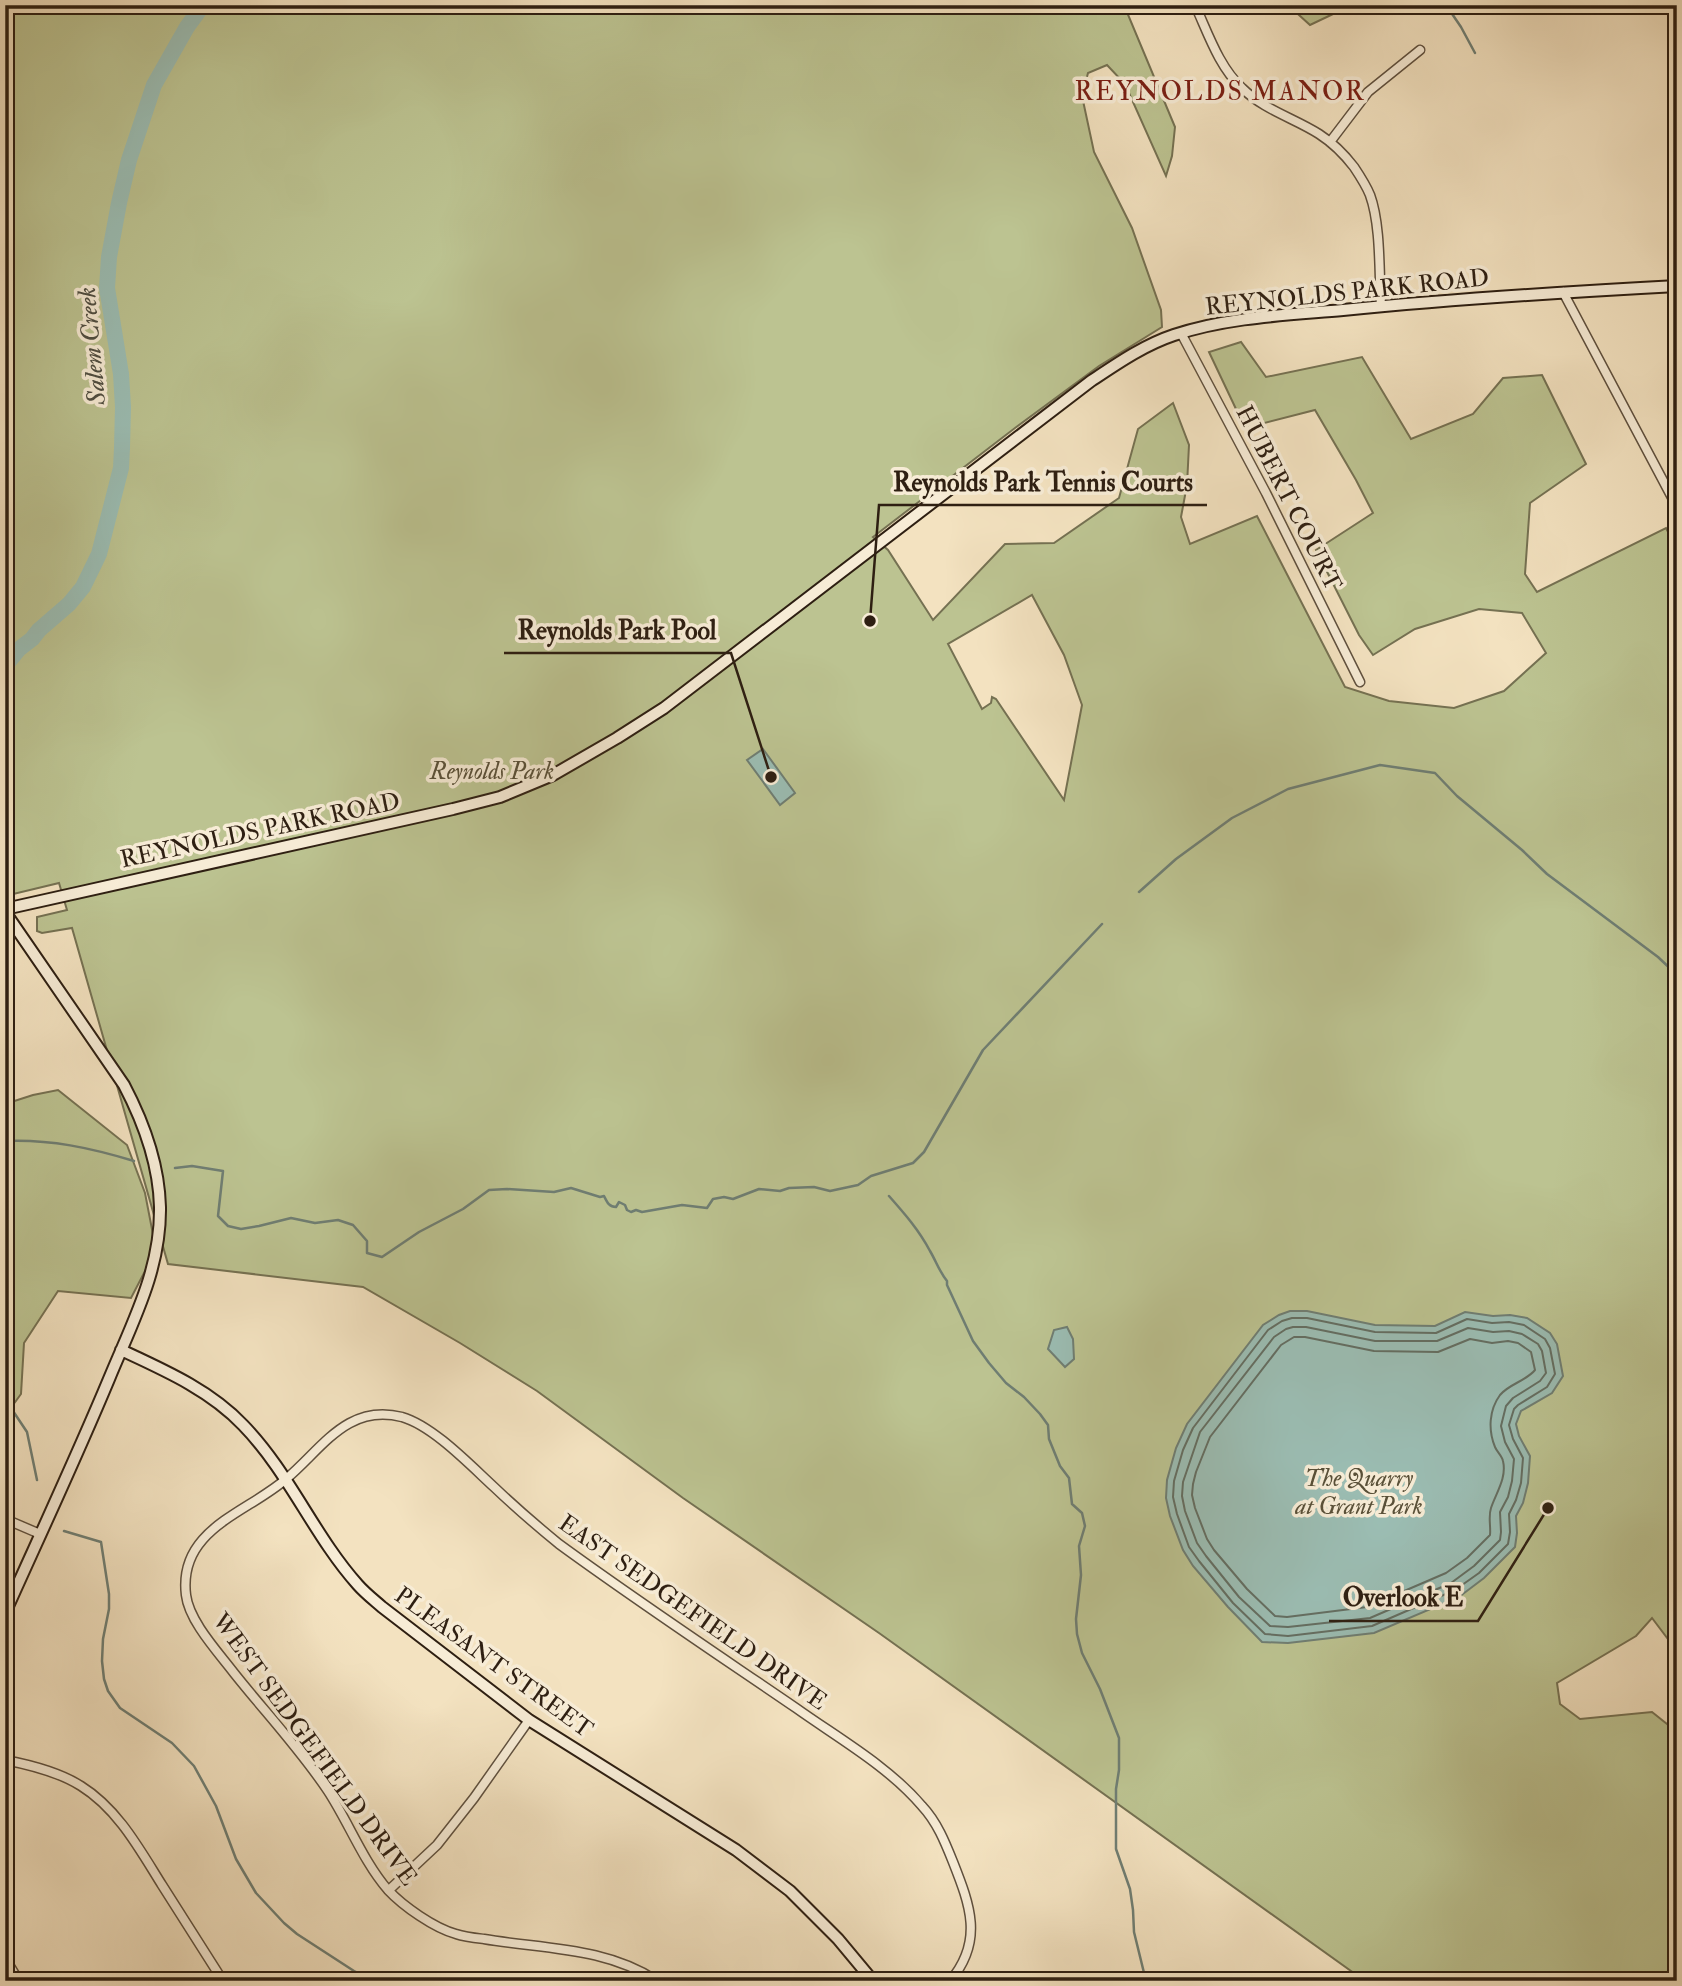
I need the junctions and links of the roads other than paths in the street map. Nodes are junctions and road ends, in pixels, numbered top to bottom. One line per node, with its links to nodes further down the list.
1 (1195, 5): 5 (street)
2 (1668, 5): 3 (street)
3 (1677, 11)
4 (1420, 50): 5 (street)
5 (1330, 142): 8 (street)
6 (1677, 286): 7 (main road, REYNOLDS PARK ROAD)
7 (1563, 292): 8 (main road, REYNOLDS PARK ROAD); 10 (street)
8 (1381, 306): 9 (main road, REYNOLDS PARK ROAD)
9 (1181, 333): 11 (street, HUBERT COURT); 12 (main road, REYNOLDS PARK ROAD)
10 (1677, 507)
11 (1360, 682)
12 (5, 910): 13 (main road)
13 (121, 1350): 14 (main road, PLEASANT STREET); 16 (main road)
14 (285, 1480): 18 (main road, PLEASANT STREET); 20 (street, WEST SEDGEFIELD DRIVE); 26 (street, EAST SEDGEFIELD DRIVE)
15 (5, 1519): 16 (street)
16 (40, 1534): 17 (main road)
17 (5, 1613)
18 (529, 1720): 20 (street); 25 (main road, PLEASANT STREET)
19 (5, 1760): 23 (street)
20 (389, 1890): 24 (street, WEST SEDGEFIELD DRIVE)
21 (5, 1958): 22 (street)
22 (19, 1981)
23 (223, 1981)
24 (657, 1981)
25 (873, 1981)
26 (950, 1981)

